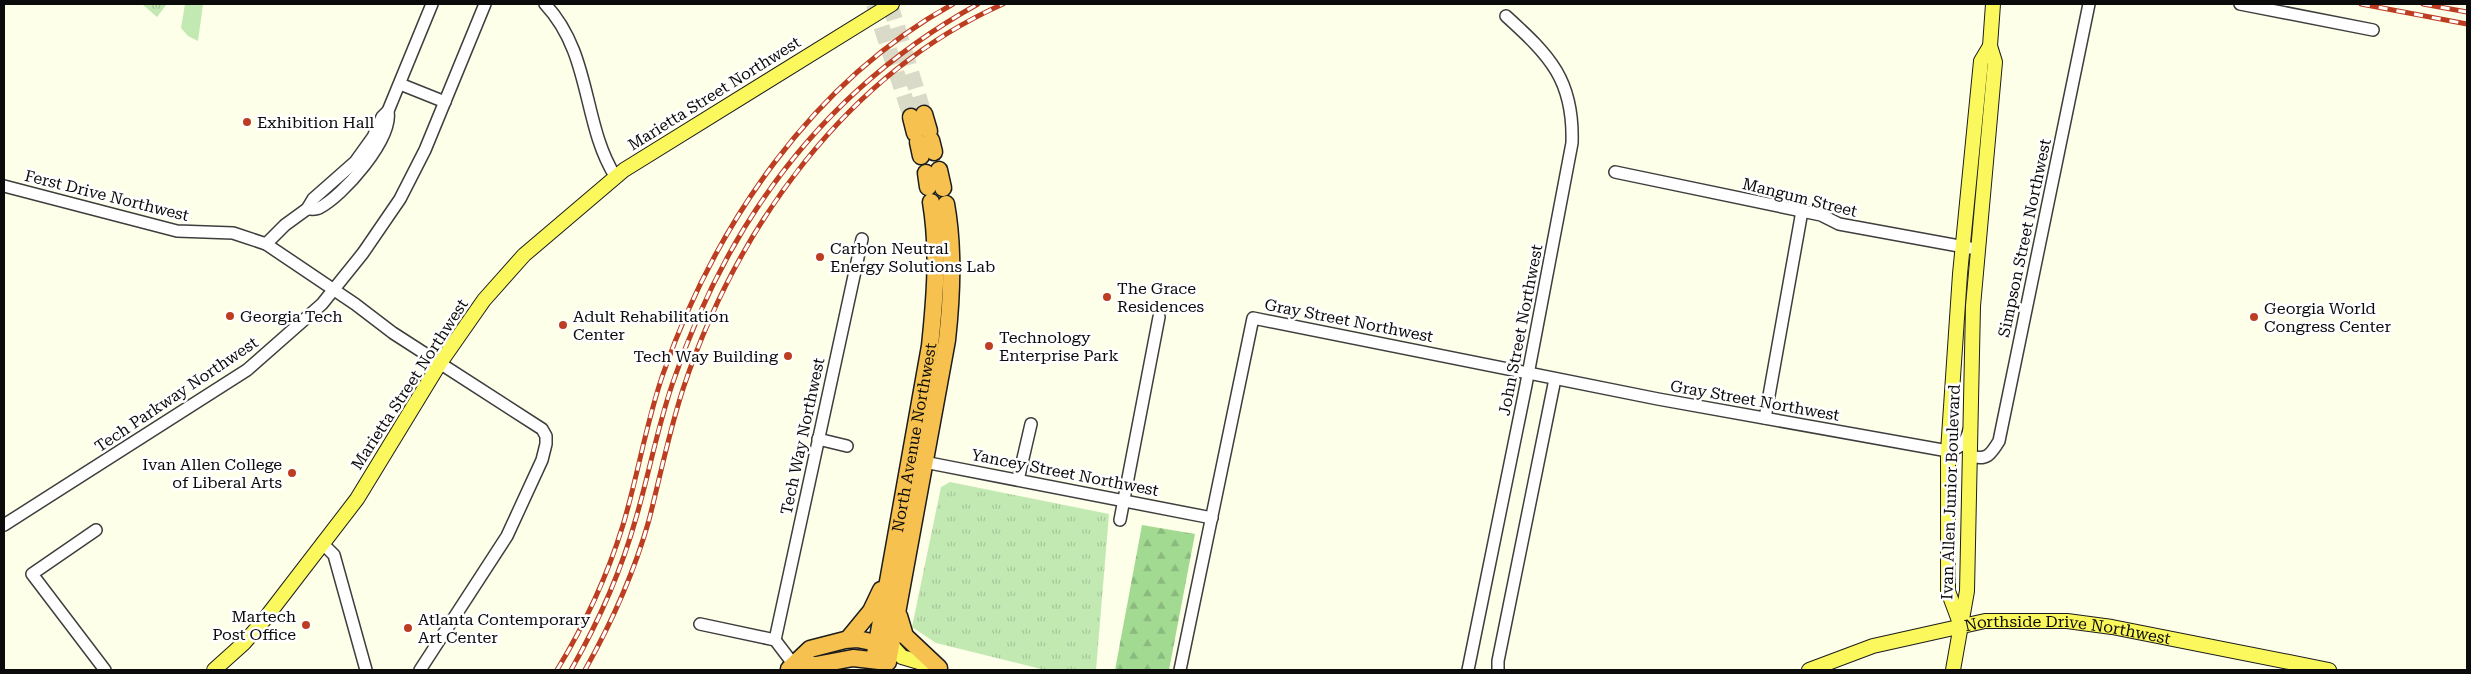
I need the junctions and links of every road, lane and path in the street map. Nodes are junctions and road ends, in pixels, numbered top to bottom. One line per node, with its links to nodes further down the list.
1 (432, 4): 11 (street)
2 (485, 4): 12 (street, Tech Parkway Northwest)
3 (546, 4): 16 (street)
4 (892, 4): 16 (main road, Marietta Street Northwest)
5 (1992, 4): 10 (main road, Ivan Allen Junior Boulevard)
6 (2089, 4): 35 (street, Simpson Street Northwest)
7 (2240, 4): 9 (street)
8 (1506, 16): 27 (street, John Street Northwest)
9 (2373, 30)
10 (1990, 46): 22 (main road, Ivan Allen Junior Boulevard); 23 (main road, Ivan Allen Junior Boulevard)
11 (400, 84): 12 (street); 21 (street)
12 (445, 102): 24 (street, Tech Parkway Northwest)
13 (917, 115): 14 (highway)
14 (925, 143)
15 (1615, 172): 19 (street, Mangum Street)
16 (615, 176): 26 (main road, Marietta Street Northwest)
17 (4, 186): 21 (street, Ferst Drive Northwest)
18 (936, 187): 36 (highway, North Avenue Northwest)
19 (1802, 211): 22 (street, Mangum Street); 29 (street)
20 (862, 239): 32 (street, Tech Way Northwest)
21 (266, 244): 24 (street, Ferst Drive Northwest)
22 (1962, 247): 23 (street, Mangum Street); 34 (main road, Ivan Allen Junior Boulevard)
23 (1977, 249): 30 (main road, Ivan Allen Junior Boulevard)
24 (335, 291): 26 (street, Ferst Drive Northwest); 41 (street, Tech Parkway Northwest)
25 (1159, 316): 38 (street)
26 (440, 363): 43 (main road, Marietta Street Northwest); 56 (street, Ferst Drive Northwest)
27 (1528, 373): 28 (street, Gray Street Northwest); 39 (street, Gray Street Northwest); 58 (street, John Street Northwest)
28 (1555, 379): 29 (street, Gray Street Northwest); 59 (street)
29 (1765, 418): 34 (street, Gray Street Northwest)
30 (1971, 418): 34 (street); 35 (main road, Ivan Allen Junior Boulevard)
31 (1031, 424): 37 (street)
32 (818, 439): 33 (street); 48 (street, Tech Way Northwest)
33 (847, 446)
34 (1948, 451): 47 (main road, Ivan Allen Junior Boulevard)
35 (1971, 456): 47 (main road, Ivan Allen Junior Boulevard)
36 (918, 460): 37 (street, Yancey Street Northwest); 44 (highway, North Avenue Northwest); 45 (highway, North Avenue Northwest)
37 (1018, 480): 38 (street, Yancey Street Northwest)
38 (1122, 499): 39 (street, Yancey Street Northwest); 40 (street)
39 (1212, 518): 57 (street)
40 (1120, 520)
41 (4, 525)
42 (96, 530): 53 (street)
43 (322, 543): 54 (main road, Marietta Street Northwest); 55 (street)
44 (891, 570): 49 (highway); 50 (highway, North Avenue Northwest)
45 (898, 611): 50 (highway, North Avenue Northwest); 52 (highway)
46 (700, 624): 48 (street)
47 (1962, 626): 60 (main road, Northside Drive Northwest); 61 (main road); 62 (main road, Northside Drive Northwest)
48 (774, 640): 51 (street)
49 (848, 640): 50 (highway); 51 (highway)
50 (885, 658): 51 (highway); 52 (main road)
51 (790, 667)
52 (942, 669)
53 (105, 670)
54 (214, 670)
55 (366, 670)
56 (420, 670)
57 (1180, 670)
58 (1468, 670)
59 (1498, 670)
60 (1809, 670)
61 (1953, 670)
62 (2325, 670)

